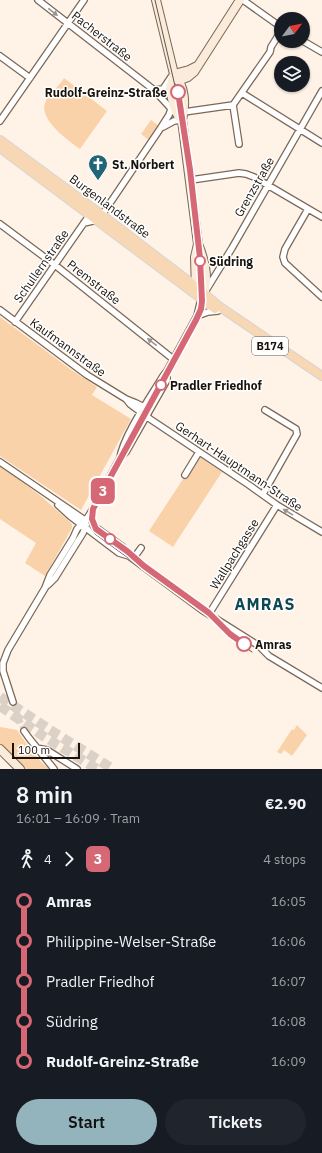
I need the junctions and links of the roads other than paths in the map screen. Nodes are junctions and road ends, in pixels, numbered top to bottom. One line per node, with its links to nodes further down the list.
1 (38, 0): 6 (street, Pacherstraße, one-way to 6)
2 (84, 0): 6 (street)
3 (156, 0): 12 (street)
4 (242, 0): 5 (street); 11 (street)
5 (274, 22)
6 (68, 24): 13 (street); 15 (street, Pacherstraße)
7 (274, 42): 17 (street)
8 (310, 45): 9 (street)
9 (322, 52)
10 (0, 56): 13 (street)
11 (200, 64): 12 (street); 14 (street)
12 (174, 74): 14 (street); 15 (street); 18 (street)
13 (30, 78): 21 (street)
14 (180, 80): 20 (street)
15 (154, 90): 18 (street, Pacherstraße)
16 (322, 91): 23 (street, Grenzstraße)
17 (242, 93): 19 (street); 23 (street)
18 (172, 105): 20 (street); 22 (street)
19 (233, 105): 20 (street); 26 (street)
20 (182, 116): 22 (street); 27 (street)
21 (0, 121)
22 (160, 129): 31 (street)
23 (300, 130): 25 (street); 28 (street, Grenzstraße)
24 (0, 142): 30 (main road, Burgenlandstraße / B174); 31 (main road, Burgenlandstraße / B174)
25 (322, 143)
26 (239, 144)
27 (191, 180): 28 (street); 35 (street)
28 (268, 185): 29 (street); 41 (street, Grenzstraße)
29 (308, 209): 32 (street); 40 (street)
30 (90, 214): 31 (main road, Burgenlandstraße / B174); 33 (street, Schullernstraße)
31 (100, 217): 33 (street, Schullernstraße); 38 (main road, Burgenlandstraße / B174); 41 (main road, Burgenlandstraße / B174)
32 (322, 217)
33 (84, 223): 36 (street, Schullernstraße)
34 (0, 224): 36 (street, Premstraße)
35 (198, 244): 37 (street); 41 (street)
36 (54, 265): 45 (street, Schullernstraße); 46 (street, Premstraße, one-way to 36)
37 (194, 270): 38 (street); 39 (street)
38 (184, 278): 39 (main road, Burgenlandstraße / B174)
39 (196, 286): 41 (main road, Burgenlandstraße / B174)
40 (322, 297)
41 (200, 299): 43 (main road, B174); 44 (street, Grenzstraße); 48 (main road, B174)
42 (0, 310): 45 (street, Kaufmannstraße)
43 (218, 311): 44 (street); 49 (main road, B174)
44 (197, 316): 46 (street, Grenzstraße)
45 (15, 322): 51 (street, Kaufmannstraße)
46 (173, 359): 47 (street, Grenzstraße)
47 (167, 371): 51 (street); 51 (street)
48 (322, 376)
49 (322, 381)
50 (265, 410): 55 (street)
51 (144, 412): 52 (street, Gerhart-Hauptmann-Straße); 57 (street)
52 (199, 452): 54 (street); 55 (street, Gerhart-Hauptmann-Straße)
53 (0, 462): 57 (street)
54 (185, 475)
55 (262, 494): 56 (street, Gerhart-Hauptmann-Straße)
56 (277, 505): 58 (street, Gerhart-Hauptmann-Straße, one-way to 56); 61 (street, Wallpachgasse)
57 (84, 524): 60 (street); 63 (street)
58 (321, 530)
59 (141, 548): 60 (street)
60 (131, 557): 61 (street)
61 (209, 614): 64 (street)
62 (0, 649): 63 (street)
63 (8, 650): 65 (street)
64 (322, 688)
65 (13, 702)
66 (24, 731): 67 (street)
67 (36, 748): 70 (street); 71 (street)
68 (0, 749): 69 (street)
69 (20, 769)
70 (54, 769)
71 (77, 769)

